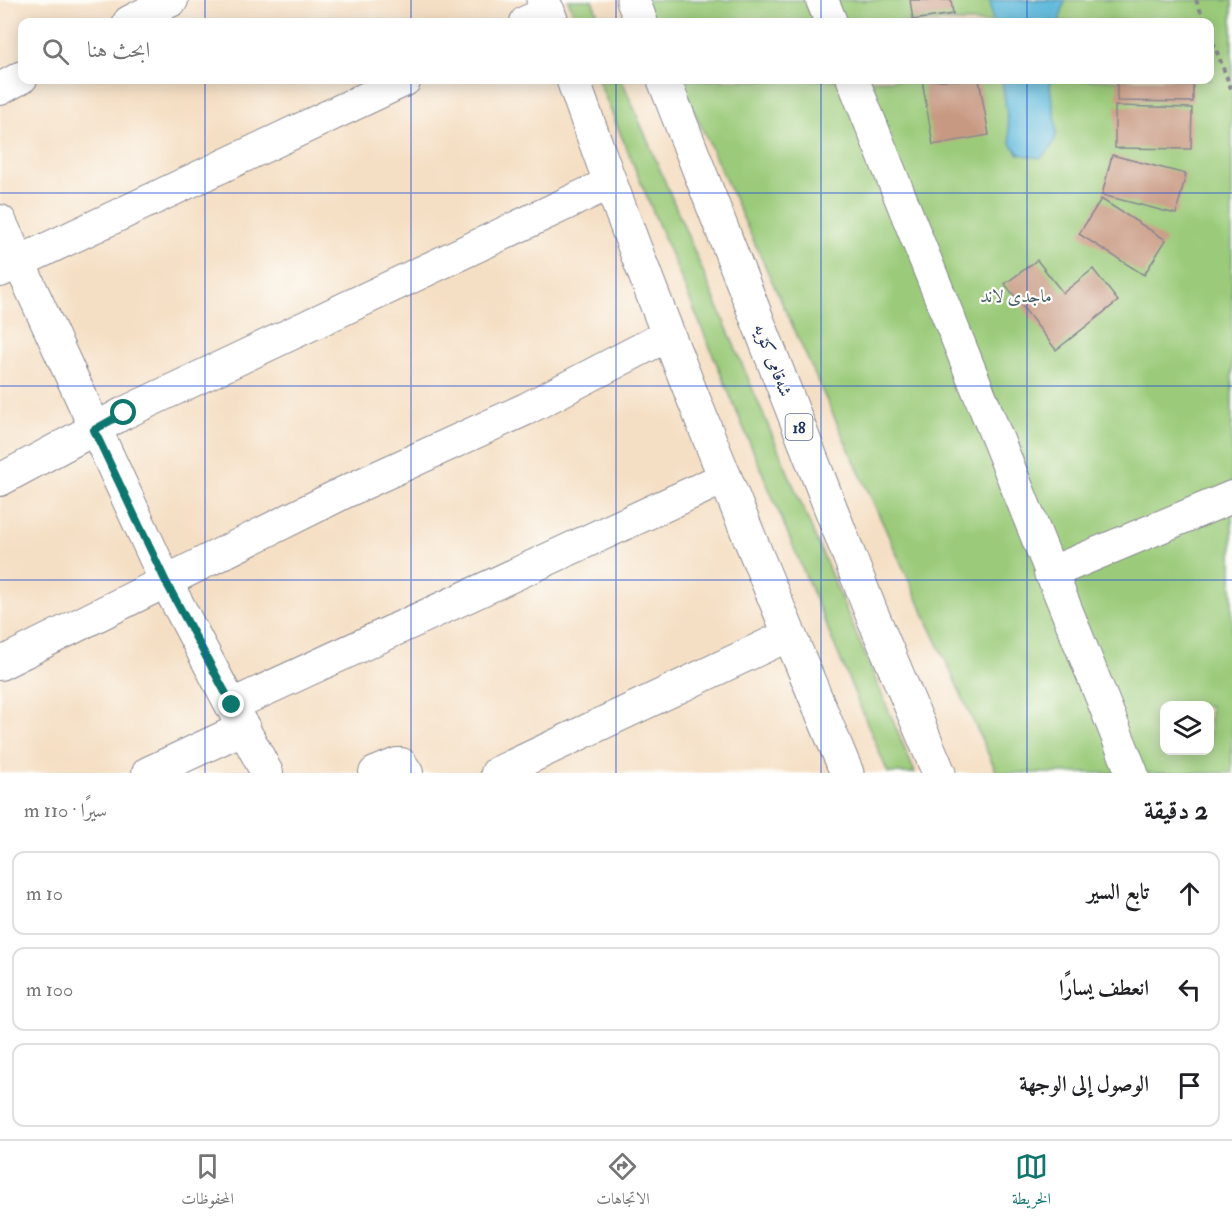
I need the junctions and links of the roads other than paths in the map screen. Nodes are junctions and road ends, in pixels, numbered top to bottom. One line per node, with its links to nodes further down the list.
1 (172, 0): 4 (street)
2 (633, 0): 5 (highway)
3 (822, 0): 6 (street)
4 (137, 18)
5 (640, 18)
6 (829, 18)
7 (18, 80): 12 (street)
8 (396, 84): 15 (street)
9 (574, 84): 13 (highway)
10 (666, 84): 32 (highway, شەقامی کۆیە / 18)
11 (855, 84): 21 (street)
12 (0, 89)
13 (610, 183): 16 (highway); 17 (street)
14 (0, 221): 15 (street)
15 (9, 266): 17 (street)
16 (668, 335): 18 (highway); 22 (street)
17 (94, 430): 19 (street); 22 (street)
18 (724, 478): 23 (highway); 25 (street)
19 (0, 480)
20 (1232, 497): 21 (street)
21 (1050, 573): 33 (street)
22 (166, 582): 24 (street); 25 (street)
23 (789, 635): 30 (street); 31 (highway)
24 (0, 664)
25 (238, 716): 26 (street); 27 (street)
26 (148, 773)
27 (267, 773)
28 (375, 773): 29 (street)
29 (407, 773)
30 (497, 773)
31 (847, 773)
32 (939, 773)
33 (1132, 773)

